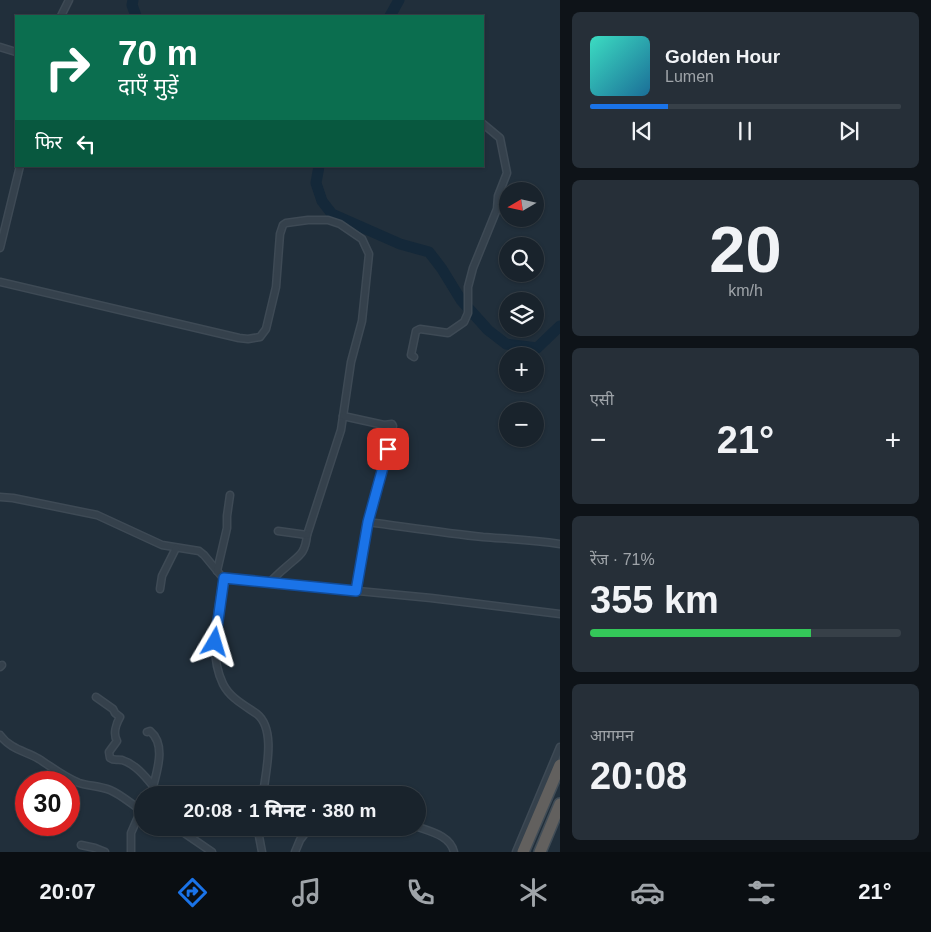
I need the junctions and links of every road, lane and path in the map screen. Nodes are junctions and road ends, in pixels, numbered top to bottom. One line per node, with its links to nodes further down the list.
1 (69, 0): 2 (street)
2 (62, 15)
3 (0, 47): 4 (street)
4 (15, 52)
5 (484, 124): 9 (street)
6 (20, 167): 7 (street)
7 (0, 248)
8 (0, 282): 10 (street)
9 (414, 357)
10 (343, 416): 13 (street); 15 (street)
11 (230, 495): 18 (street)
12 (0, 497): 17 (street)
13 (368, 522): 16 (street); 22 (street)
14 (278, 531): 15 (street)
15 (308, 535): 20 (street)
16 (560, 544)
17 (176, 548): 18 (street); 21 (street)
18 (217, 571): 19 (street)
19 (224, 578): 20 (street); 30 (street)
20 (270, 582): 22 (street)
21 (160, 589)
22 (356, 591): 23 (street)
23 (560, 614)
24 (96, 697): 29 (street)
25 (147, 732): 29 (street)
26 (0, 735): 32 (street)
27 (560, 747): 45 (street)
28 (560, 765): 46 (highway)
29 (153, 786)
30 (264, 786)
31 (560, 804): 47 (highway)
32 (134, 805)
33 (134, 828): 40 (street)
34 (426, 830): 44 (street)
35 (189, 836): 41 (street)
36 (259, 836): 42 (street)
37 (303, 836): 43 (street)
38 (81, 845): 39 (street)
39 (105, 852)
40 (132, 852)
41 (212, 852)
42 (262, 852)
43 (295, 852)
44 (454, 852)
45 (516, 852)
46 (523, 852)
47 (540, 852)

